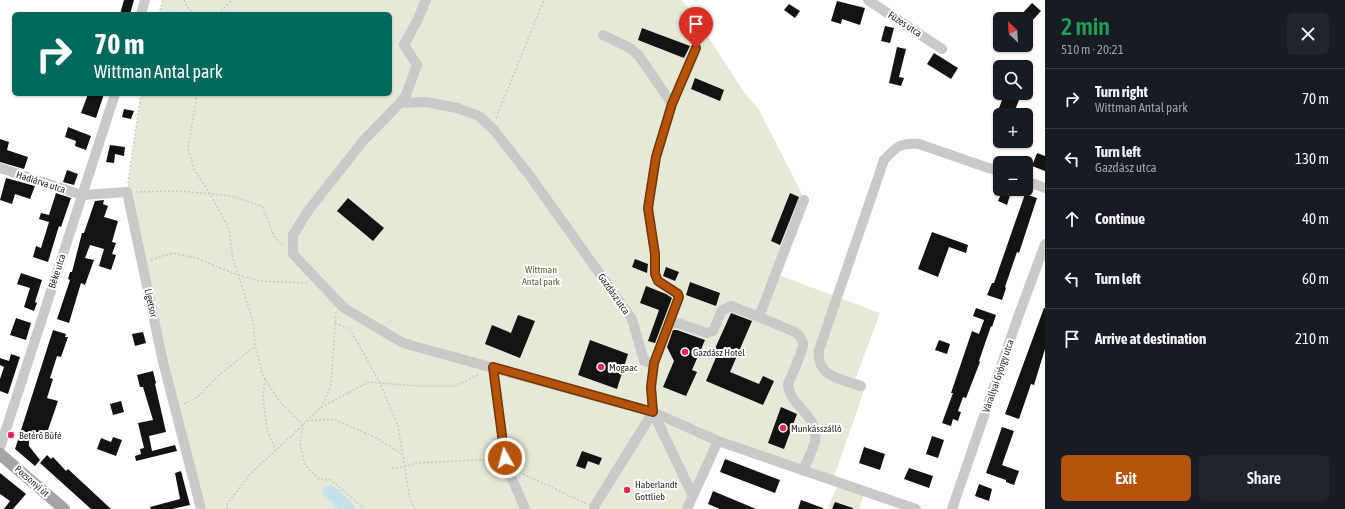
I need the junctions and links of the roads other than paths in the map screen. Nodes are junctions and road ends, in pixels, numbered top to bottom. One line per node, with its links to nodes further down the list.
1 (145, 0): 4 (street)
2 (426, 0): 9 (street)
3 (868, 0): 7 (street, Füzes utca)
4 (142, 12)
5 (603, 35): 10 (street)
6 (696, 48): 10 (street)
7 (942, 48)
8 (113, 96): 15 (street, Béke utca)
9 (400, 103): 20 (street, Gazdász utca); 21 (street)
10 (672, 104): 19 (street)
11 (0, 168): 15 (street, Hadiárva utca)
12 (993, 170): 22 (street)
13 (1033, 184): 14 (street)
14 (1045, 188)
15 (82, 195): 25 (street, Béke utca); 31 (street, Ligetsor)
16 (804, 200): 18 (street)
17 (1045, 244): 35 (street, Várallyai György utca)
18 (758, 317): 19 (street); 27 (street)
19 (669, 324): 20 (street)
20 (654, 363): 23 (street)
21 (493, 367): 23 (street); 32 (street)
22 (861, 386)
23 (653, 412): 24 (street); 28 (street); 29 (street)
24 (718, 441): 27 (street); 28 (street)
25 (0, 448)
26 (0, 454): 30 (main road, Pozsonyi út)
27 (803, 470): 34 (street)
28 (693, 496): 33 (street)
29 (594, 507)
30 (64, 509)
31 (201, 509)
32 (525, 509)
33 (687, 509)
34 (916, 509)
35 (952, 509)

